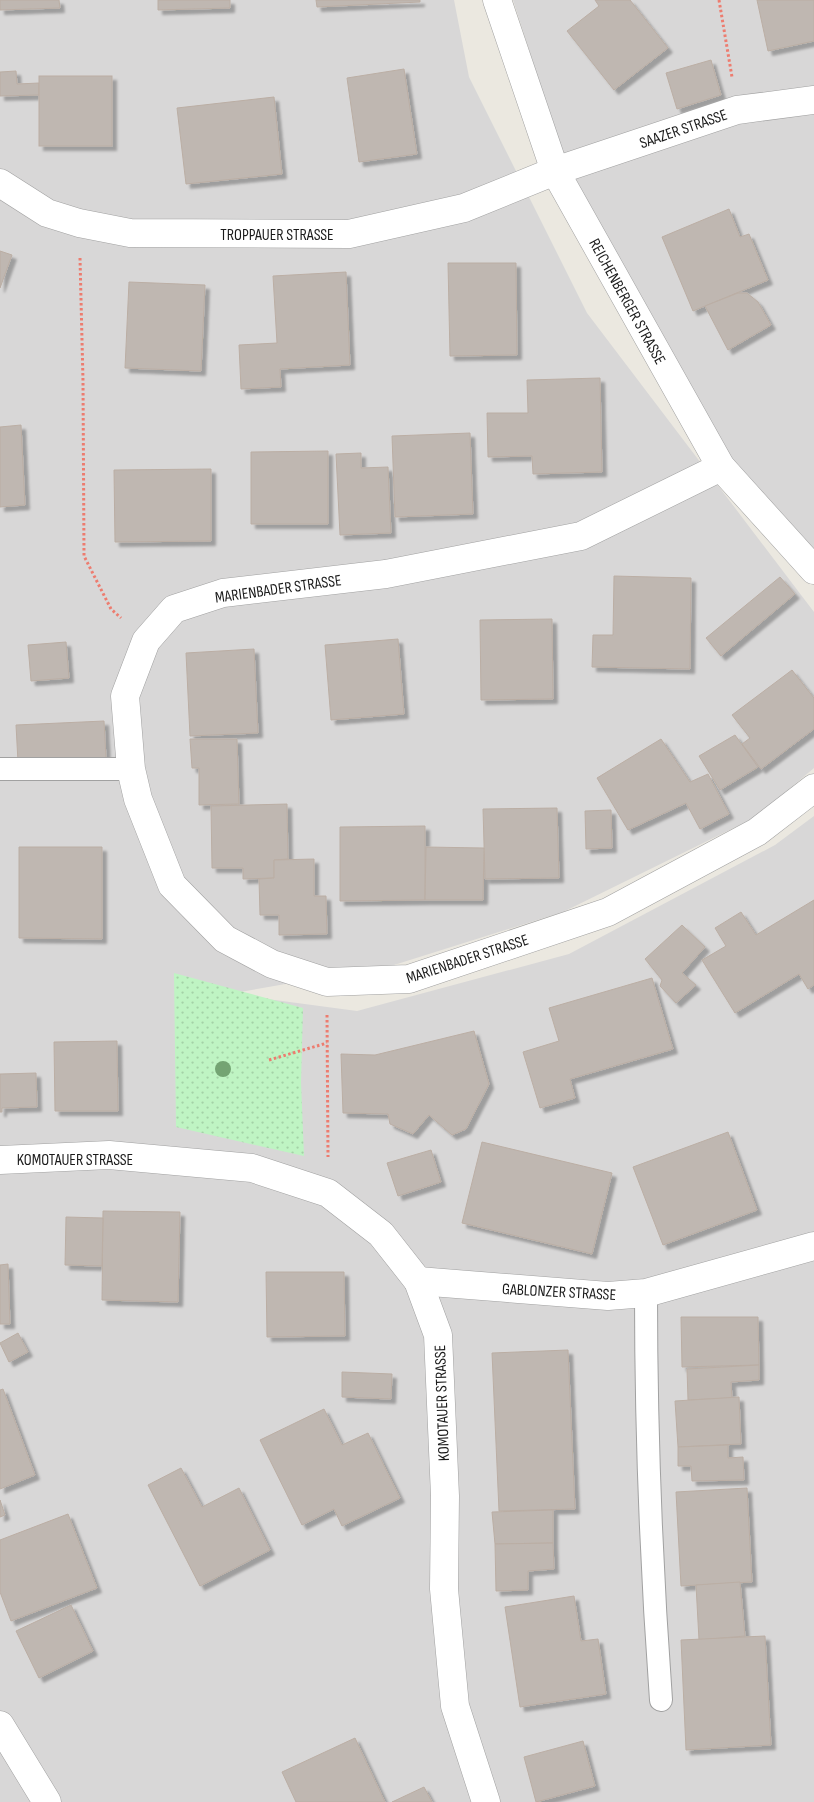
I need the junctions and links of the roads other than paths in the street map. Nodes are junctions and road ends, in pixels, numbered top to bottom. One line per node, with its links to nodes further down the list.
1 (497, 0): 3 (street, REICHENBERGER STRASSE)
2 (814, 100): 3 (street, SAAZER STRASSE)
3 (555, 171): 4 (street, TROPPAUER STRASSE); 5 (street, REICHENBERGER STRASSE)
4 (0, 184)
5 (721, 467): 6 (street, REICHENBERGER STRASSE); 7 (street, MARIENBADER STRASSE)
6 (814, 570)
7 (131, 768): 8 (lane); 9 (street, MARIENBADER STRASSE)
8 (0, 769)
9 (814, 788)
10 (0, 1160): 12 (street, KOMOTAUER STRASSE)
11 (813, 1251): 13 (street, GABLONZER STRASSE)
12 (418, 1281): 13 (street, GABLONZER STRASSE); 17 (street, KOMOTAUER STRASSE)
13 (646, 1293): 14 (lane)
14 (661, 1700)
15 (0, 1725): 16 (street)
16 (48, 1802)
17 (486, 1802)

